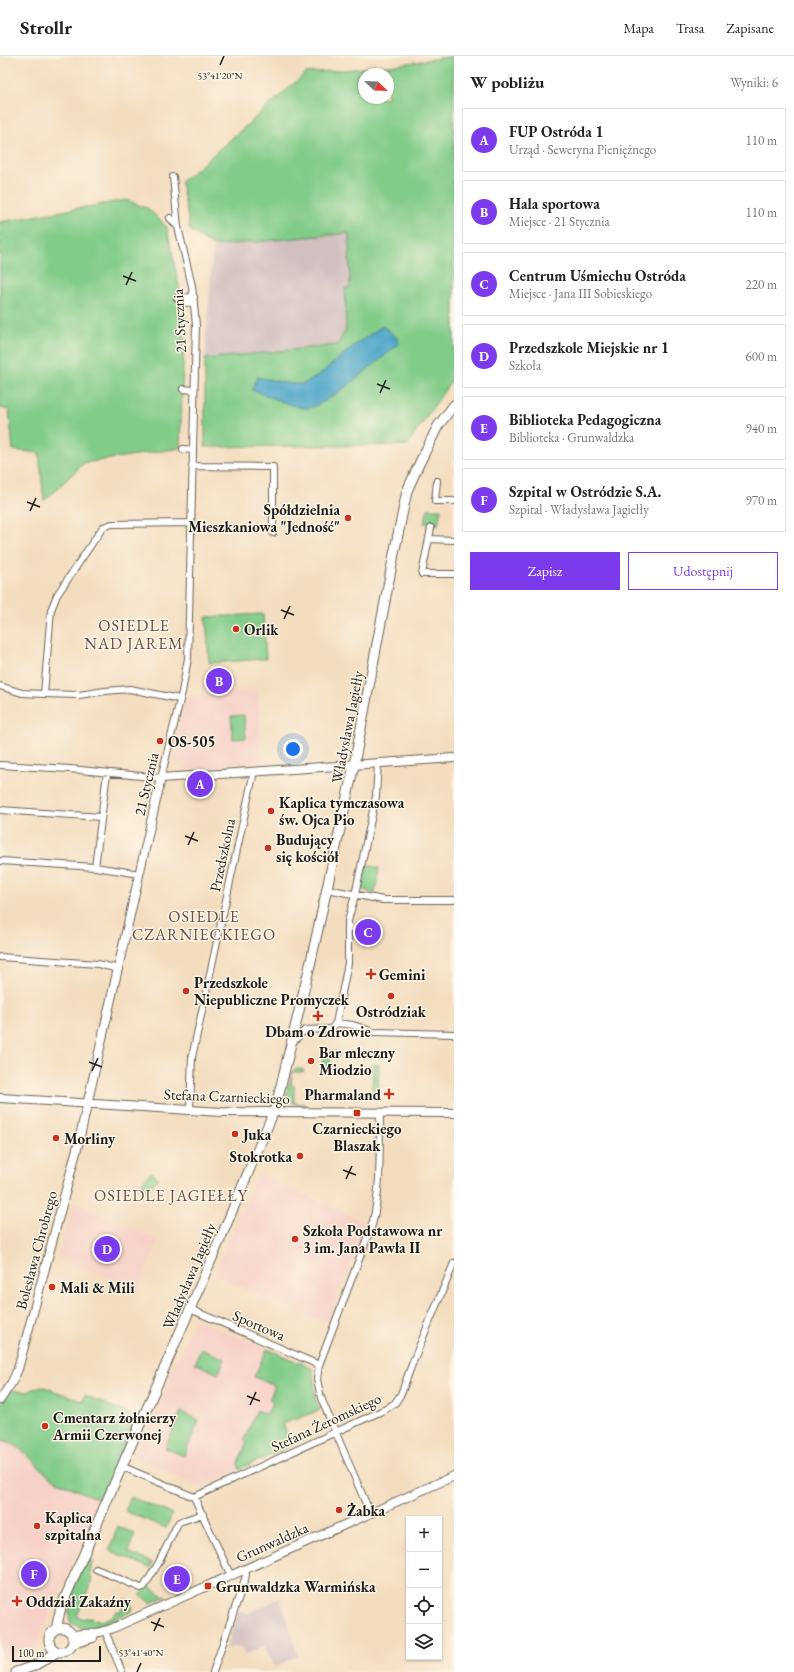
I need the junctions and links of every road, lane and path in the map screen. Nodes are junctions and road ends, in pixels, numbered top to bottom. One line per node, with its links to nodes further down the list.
1 (173, 177): 3 (street, 21 Stycznia)
2 (170, 218): 3 (street)
3 (178, 227): 5 (street, 21 Stycznia)
4 (178, 298): 5 (street)
5 (194, 300): 6 (street); 8 (street, 21 Stycznia)
6 (184, 303)
7 (183, 389): 8 (street)
8 (194, 390): 11 (street, 21 Stycznia)
9 (454, 405): 27 (main road, Władysława Jagiełły)
10 (183, 449): 11 (street)
11 (193, 450): 12 (street, 21 Stycznia)
12 (192, 466): 15 (street, 21 Stycznia); 17 (street)
13 (437, 481): 14 (street)
14 (454, 501)
15 (191, 523): 22 (street); 23 (street, 21 Stycznia)
16 (431, 528): 18 (street)
17 (274, 533)
18 (429, 539): 19 (street); 20 (street)
19 (454, 540)
20 (454, 574)
21 (0, 686): 22 (street)
22 (44, 694): 23 (street)
23 (180, 699): 30 (street, 21 Stycznia)
24 (454, 758): 25 (street)
25 (378, 763): 27 (street); 37 (street)
26 (0, 765): 29 (street)
27 (354, 765): 28 (street); 36 (main road, Władysława Jagiełły)
28 (254, 771): 30 (street); 46 (street, Przedszkolna)
29 (107, 773): 30 (street); 32 (street)
30 (161, 778): 35 (street, 21 Stycznia)
31 (0, 810): 32 (street)
32 (101, 817): 34 (street)
33 (0, 862): 34 (street)
34 (95, 868): 35 (street)
35 (140, 874): 40 (street, 21 Stycznia)
36 (327, 889): 37 (street); 43 (main road, Władysława Jagiełły)
37 (355, 895): 38 (street); 41 (street)
38 (454, 900)
39 (0, 958): 40 (street)
40 (119, 969): 45 (street, 21 Stycznia)
41 (336, 1023): 42 (street); 43 (street)
42 (454, 1034)
43 (290, 1045): 47 (main road, Władysława Jagiełły)
44 (0, 1098): 45 (street, Stefana Czarnieckiego)
45 (88, 1103): 46 (street, Stefana Czarnieckiego); 53 (street, Bolesława Chrobrego)
46 (190, 1110): 47 (street, Stefana Czarnieckiego)
47 (274, 1112): 48 (street, Stefana Czarnieckiego); 51 (main road, Władysława Jagiełły)
48 (380, 1113): 49 (street, Stefana Czarnieckiego); 52 (street)
49 (454, 1113)
50 (454, 1263): 54 (street, Stefana Żeromskiego)
51 (190, 1309): 52 (street, Sportowa); 55 (main road, Władysława Jagiełły)
52 (319, 1364): 54 (street)
53 (0, 1400)
54 (336, 1432): 57 (street, Stefana Żeromskiego); 58 (street)
55 (122, 1466): 57 (street); 63 (main road, Władysława Jagiełły)
56 (454, 1476): 58 (street, Grunwaldzka)
57 (194, 1497): 59 (street)
58 (370, 1513): 61 (street, Grunwaldzka)
59 (203, 1514): 60 (street); 62 (street)
60 (96, 1569)
61 (244, 1570): 62 (street, Grunwaldzka); 71 (street)
62 (231, 1576): 65 (street, Grunwaldzka)
63 (66, 1595): 64 (main road, Władysława Jagiełły); 66 (main road, Władysława Jagiełły)
64 (56, 1629): 66 (main road); 67 (main road)
65 (104, 1632): 66 (street, Grunwaldzka); 70 (street)
66 (71, 1636): 68 (main road)
67 (49, 1644): 68 (main road); 69 (main road)
68 (57, 1652): 69 (main road)
69 (17, 1672)
70 (122, 1672)
71 (213, 1672)

